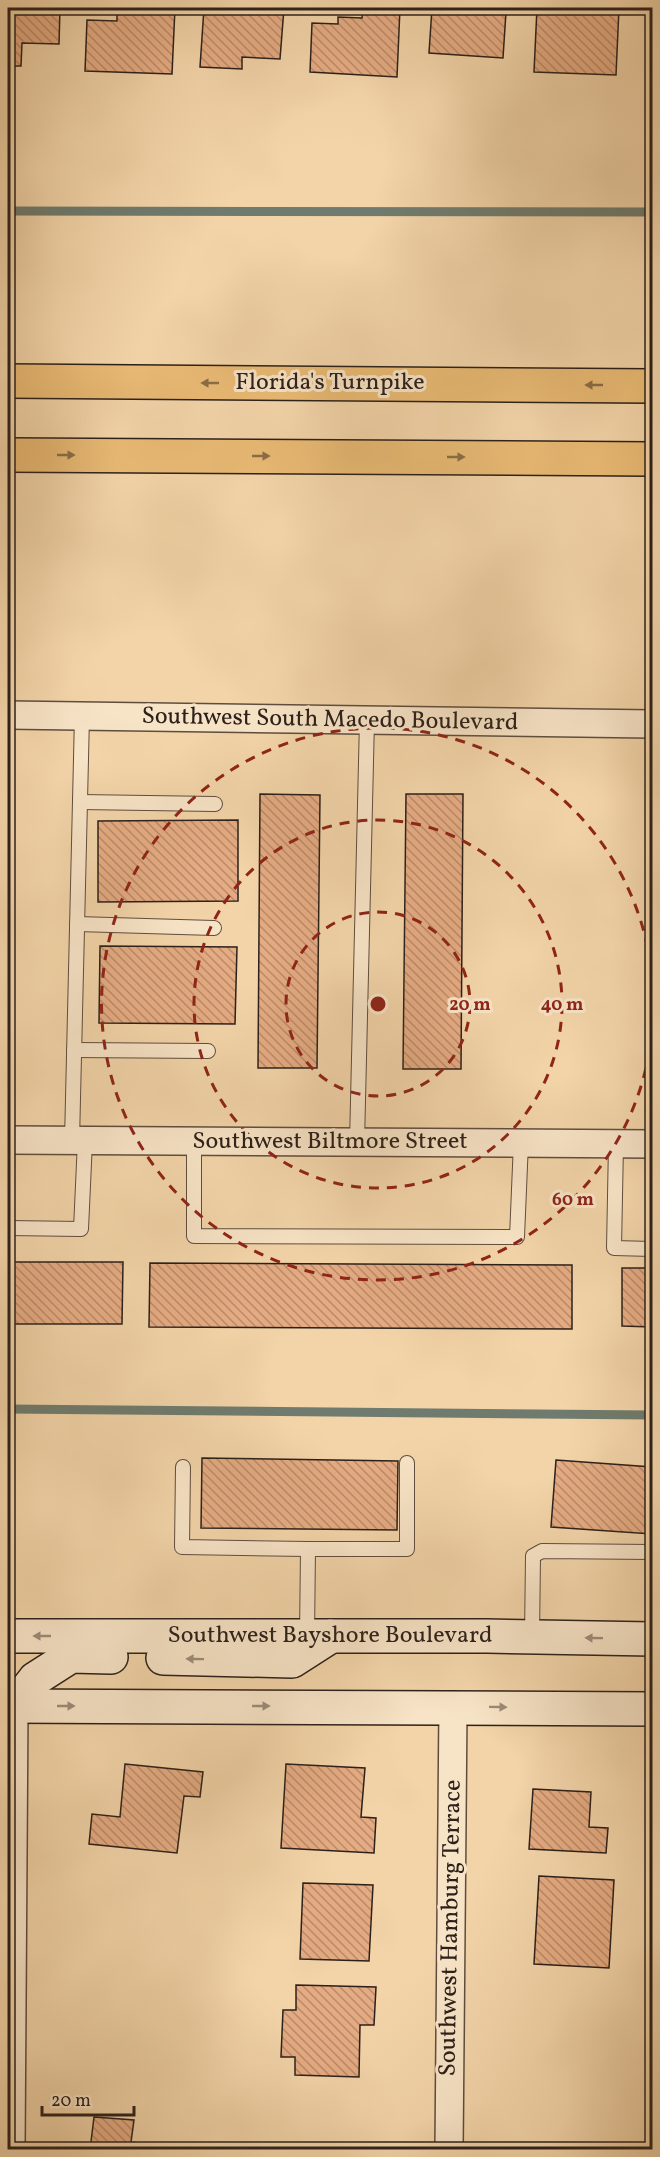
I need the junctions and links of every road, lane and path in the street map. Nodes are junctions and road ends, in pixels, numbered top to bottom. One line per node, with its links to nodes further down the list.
1 (8, 381): 2 (highway, Florida's Turnpike, one-way to 1)
2 (652, 386)
3 (8, 454): 4 (highway, one-way to 4)
4 (652, 459)
5 (8, 716): 6 (street, Southwest South Macedo Boulevard)
6 (82, 716): 7 (street, Southwest South Macedo Boulevard); 9 (lane)
7 (367, 720): 8 (street, Southwest South Macedo Boulevard); 19 (lane)
8 (652, 724)
9 (80, 802): 10 (lane); 11 (lane)
10 (214, 804)
11 (77, 924): 12 (lane); 13 (lane)
12 (214, 928)
13 (74, 1050): 14 (lane); 16 (lane)
14 (208, 1051)
15 (8, 1140): 16 (street, Southwest Biltmore Street)
16 (79, 1141): 17 (street, Southwest Biltmore Street); 22 (lane)
17 (194, 1142): 18 (lane); 19 (street, Southwest Biltmore Street)
18 (521, 1142): 19 (street, Southwest Biltmore Street); 20 (street, Southwest Biltmore Street)
19 (357, 1143)
20 (616, 1144): 21 (street, Southwest Biltmore Street); 23 (lane)
21 (652, 1144)
22 (8, 1228)
23 (652, 1249)
24 (407, 1463): 26 (lane)
25 (183, 1467): 26 (lane)
26 (308, 1549): 29 (lane)
27 (652, 1552): 30 (lane)
28 (8, 1636): 29 (main road, Southwest Bayshore Boulevard, one-way to 28)
29 (319, 1636): 30 (main road, Southwest Bayshore Boulevard); 32 (main road, one-way to 32)
30 (532, 1637): 31 (main road, Southwest Bayshore Boulevard, one-way to 30)
31 (652, 1639)
32 (11, 1706): 33 (main road, one-way to 33); 35 (street)
33 (453, 1707): 34 (main road, one-way to 34); 36 (street, Southwest Hamburg Terrace)
34 (652, 1709)
35 (11, 2150)
36 (449, 2150)

